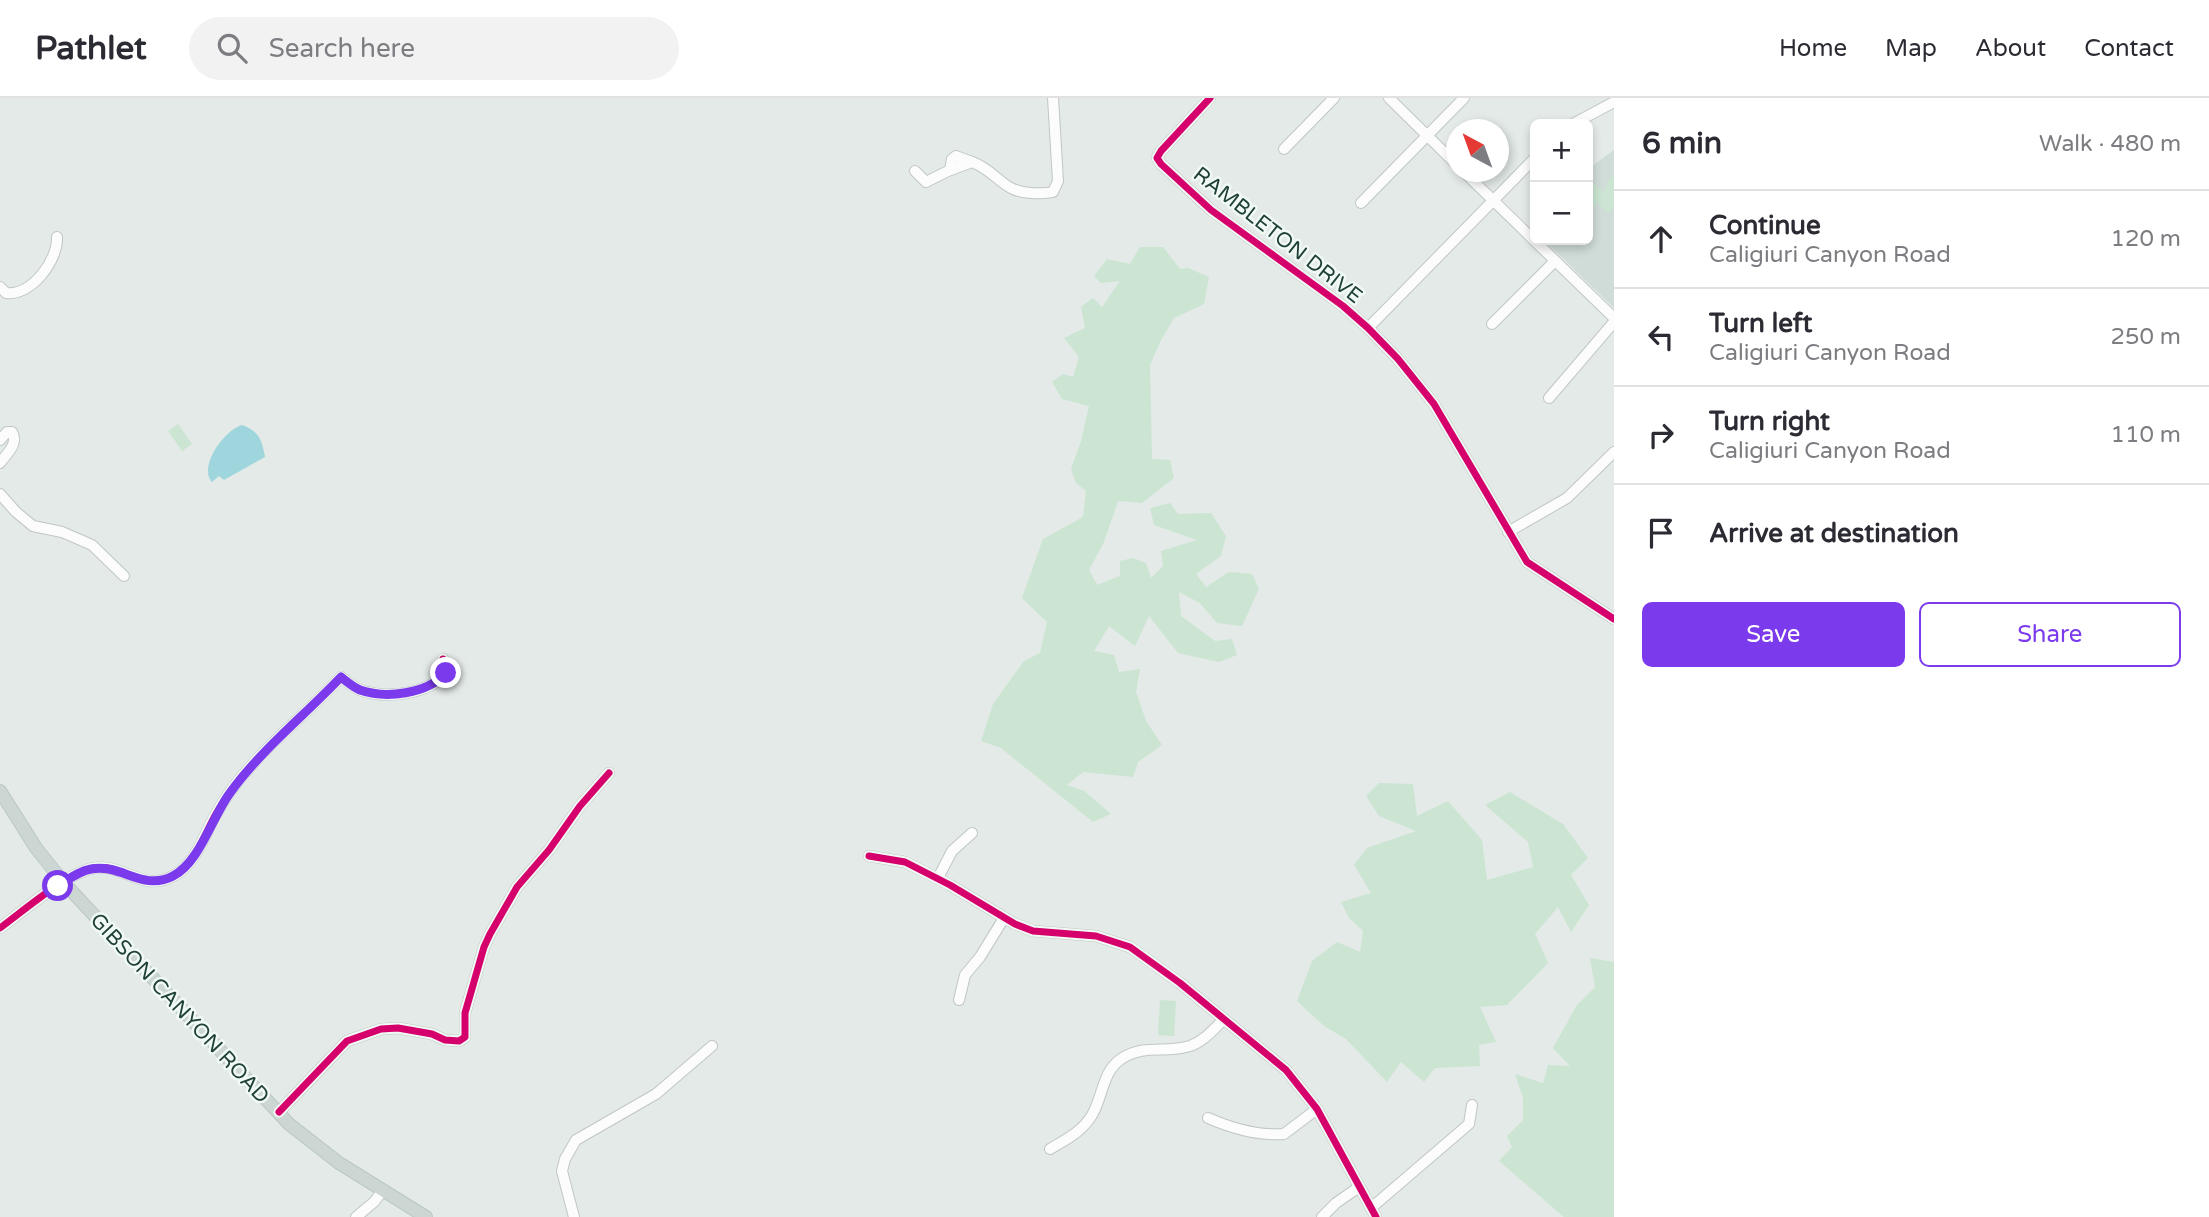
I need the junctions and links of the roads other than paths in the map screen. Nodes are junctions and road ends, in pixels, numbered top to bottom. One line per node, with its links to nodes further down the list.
1 (1053, 98): 12 (street)
2 (1210, 98): 21 (street, RAMBLETON DRIVE)
3 (1334, 98): 9 (street)
4 (1389, 98): 8 (street)
5 (1464, 98): 8 (street)
6 (1614, 102): 7 (street)
7 (1582, 119)
8 (1427, 136): 10 (street); 15 (street)
9 (1284, 149)
10 (1446, 154)
11 (1530, 163): 14 (street)
12 (915, 170)
13 (1474, 182): 14 (street)
14 (1493, 200): 17 (street); 21 (street)
15 (1362, 203)
16 (57, 237): 18 (street)
17 (1555, 261): 19 (street); 20 (street)
18 (0, 287)
19 (1614, 320): 22 (street)
20 (1492, 324)
21 (1368, 328): 27 (street, RAMBLETON DRIVE)
22 (1549, 398)
23 (0, 440): 25 (street)
24 (1614, 452): 27 (street)
25 (0, 463)
26 (0, 494): 28 (street)
27 (1508, 532): 29 (street, RAMBLETON DRIVE)
28 (124, 576)
29 (1614, 619)
30 (443, 659): 36 (street)
31 (610, 773): 44 (street)
32 (0, 791): 36 (main road, GIBSON CANYON ROAD)
33 (972, 833): 35 (street)
34 (869, 856): 35 (street)
35 (937, 878): 37 (street)
36 (64, 883): 38 (street); 44 (main road, GIBSON CANYON ROAD)
37 (1004, 918): 39 (street); 40 (street)
38 (0, 928)
39 (959, 1000)
40 (1224, 1019): 43 (street); 46 (street)
41 (712, 1046): 52 (street)
42 (1472, 1105): 49 (street)
43 (1317, 1109): 45 (street); 47 (street)
44 (279, 1112): 48 (main road, GIBSON CANYON ROAD)
45 (1208, 1118)
46 (1050, 1149)
47 (1359, 1187): 49 (street); 53 (street)
48 (383, 1190): 50 (street); 51 (main road, GIBSON CANYON ROAD)
49 (1374, 1213)
50 (356, 1217)
51 (426, 1217)
52 (574, 1217)
53 (1322, 1217)

